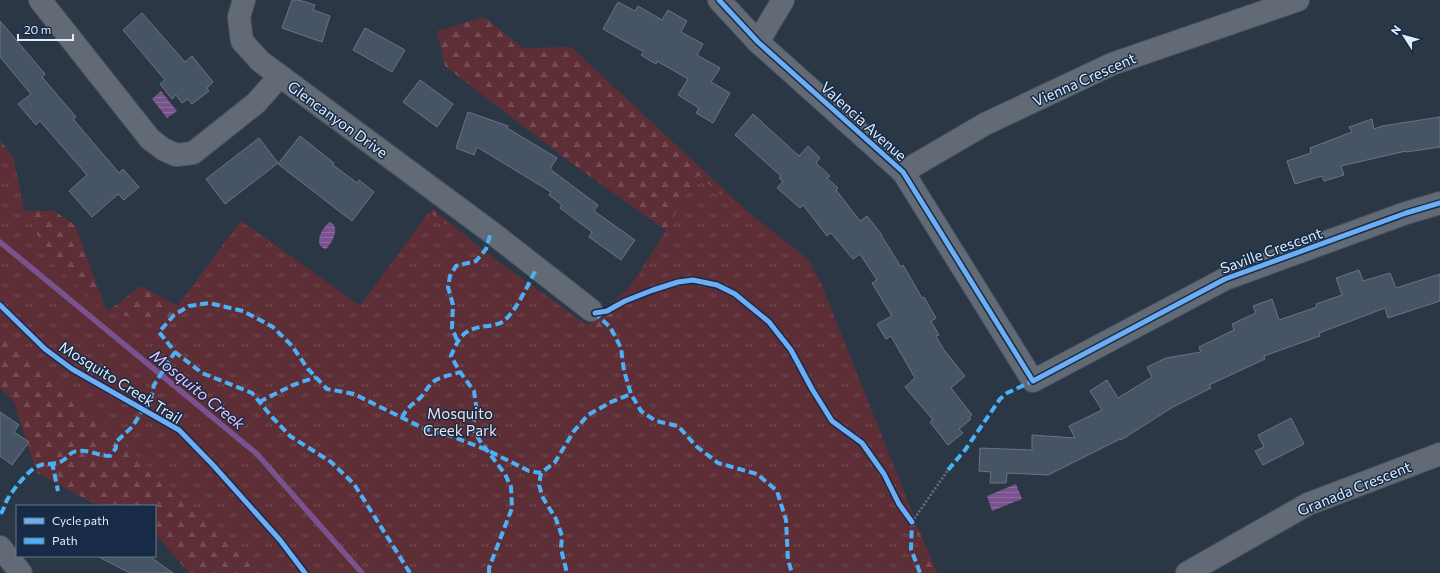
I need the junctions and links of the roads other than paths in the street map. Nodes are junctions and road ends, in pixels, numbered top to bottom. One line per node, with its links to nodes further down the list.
1 (40, 0): 7 (street, Glencanyon Drive)
2 (244, 0): 7 (street)
3 (719, 0): 6 (street, Valencia Avenue)
4 (783, 0): 6 (street)
5 (1298, 0): 8 (street, Vienna Crescent)
6 (758, 42): 8 (street, Valencia Avenue)
7 (280, 76): 10 (street, Glencanyon Drive)
8 (903, 172): 11 (street, Valencia Avenue)
9 (1440, 203): 11 (street, Saville Crescent)
10 (591, 310)
11 (1033, 381)
12 (1440, 454): 15 (street, Granada Crescent)
13 (0, 547): 14 (street)
14 (21, 573)
15 (1187, 573)

